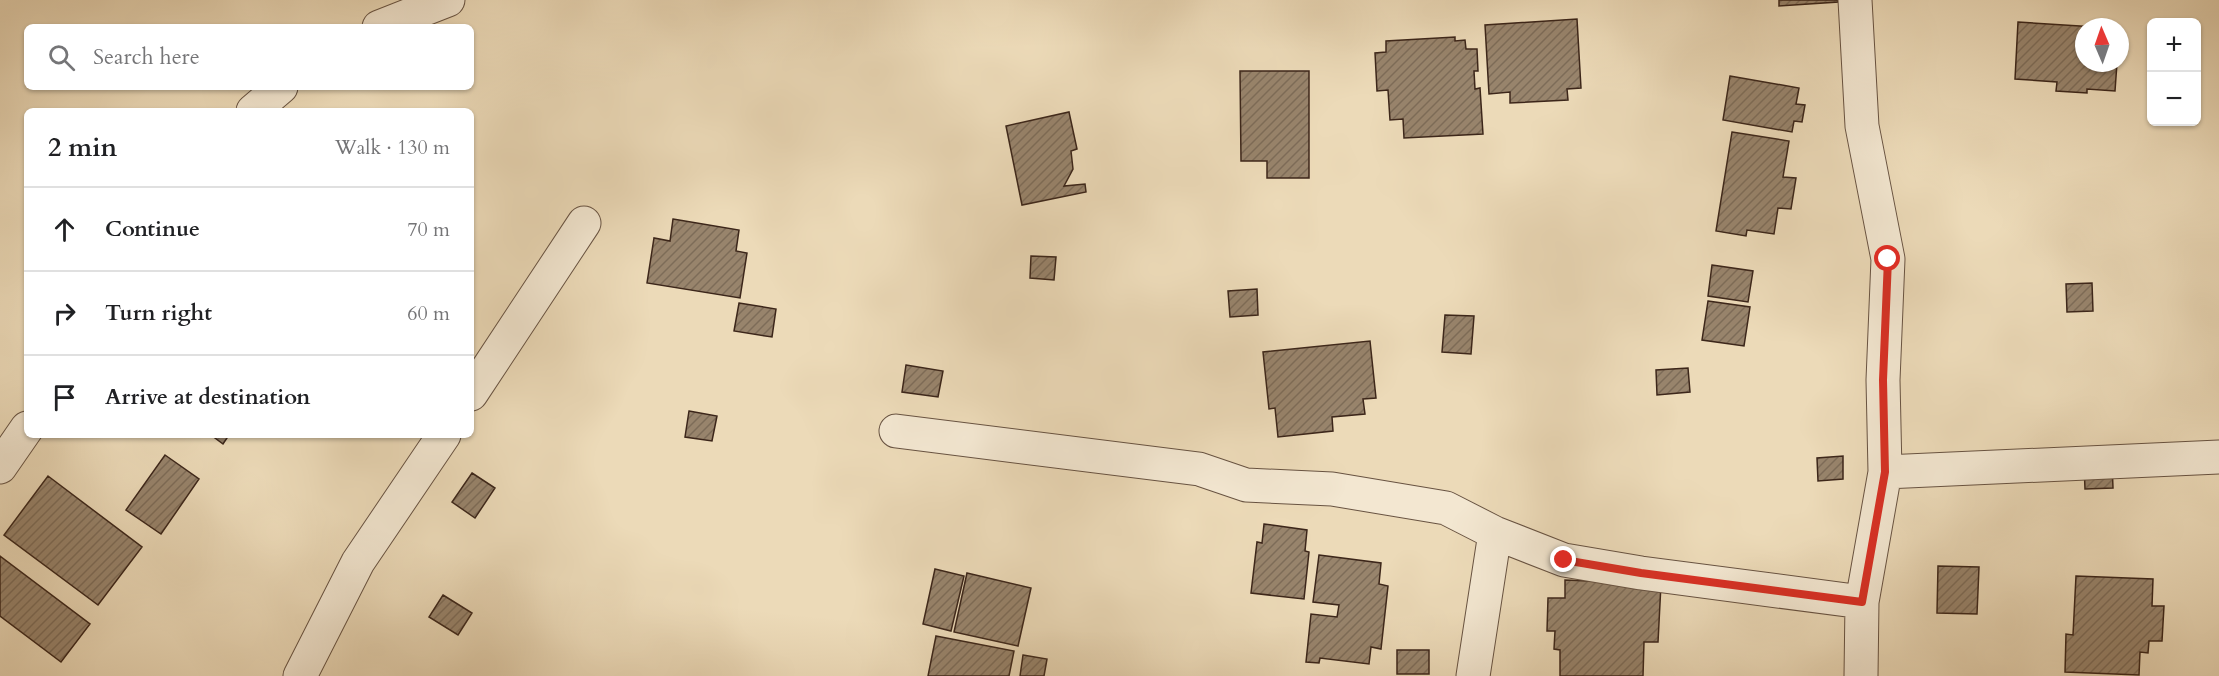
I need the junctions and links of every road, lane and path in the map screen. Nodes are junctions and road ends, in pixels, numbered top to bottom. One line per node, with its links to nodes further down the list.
1 (447, 0): 3 (street)
2 (1855, 0): 13 (street)
3 (387, 24)
4 (278, 90): 5 (street)
5 (256, 108)
6 (584, 223): 7 (street)
7 (474, 389)
8 (896, 431): 14 (street)
9 (24, 432): 12 (street)
10 (442, 438): 16 (street)
11 (2219, 457): 13 (street)
12 (0, 467)
13 (1885, 472): 15 (street)
14 (1495, 533): 15 (street); 17 (street)
15 (1862, 602): 18 (street)
16 (300, 676)
17 (1473, 676)
18 (1861, 676)

